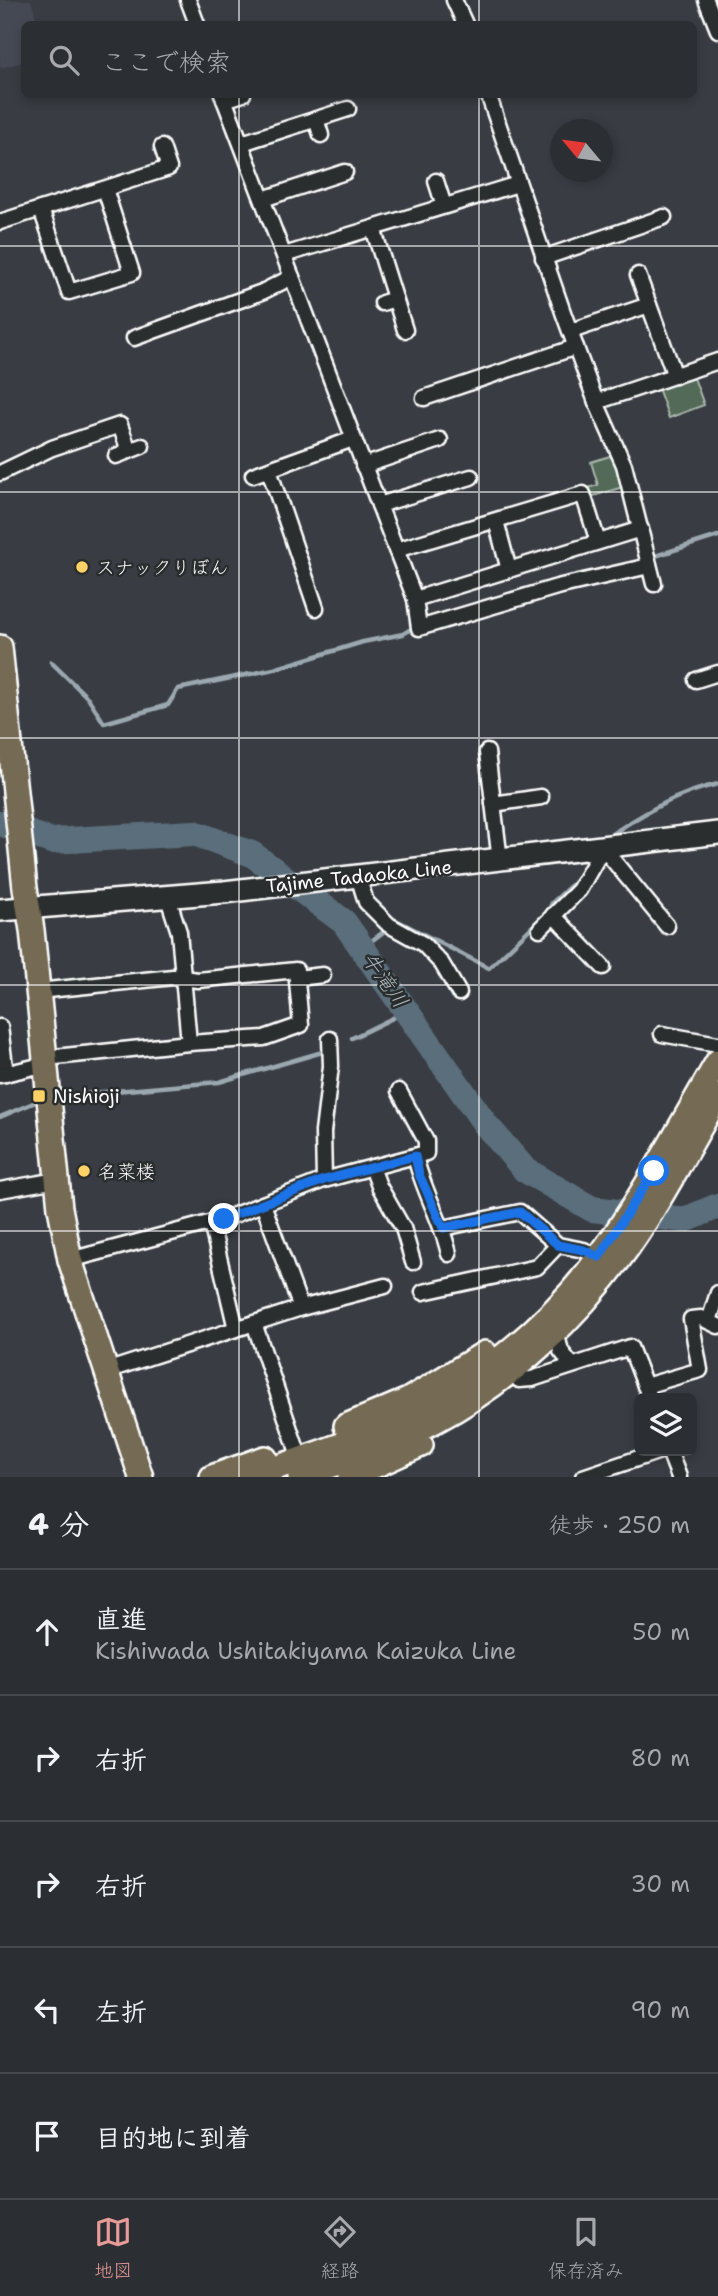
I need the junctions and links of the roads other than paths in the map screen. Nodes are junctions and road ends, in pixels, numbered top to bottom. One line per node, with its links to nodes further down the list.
1 (188, 0): 4 (street)
2 (454, 0): 5 (street)
3 (706, 0): 6 (street)
4 (196, 21)
5 (463, 21)
6 (718, 30)
7 (223, 98): 12 (street)
8 (489, 98): 16 (street)
9 (348, 109): 10 (street)
10 (316, 119): 11 (street); 12 (street)
11 (321, 135)
12 (242, 143): 18 (street)
13 (162, 147): 17 (street)
14 (345, 172): 18 (street)
15 (436, 181): 19 (street)
16 (518, 184): 19 (street); 27 (street)
17 (105, 188): 20 (street); 20 (street)
18 (263, 199): 26 (street)
19 (444, 206): 24 (street)
20 (41, 209): 22 (street)
21 (664, 217): 25 (street)
22 (0, 222)
23 (602, 222): 25 (street)
24 (373, 228): 26 (street); 31 (street)
25 (607, 237): 27 (street)
26 (284, 255): 29 (street)
27 (543, 258): 32 (street)
28 (638, 275): 30 (street)
29 (292, 277): 33 (street); 41 (street)
30 (649, 305): 32 (street); 36 (street)
31 (405, 330)
32 (571, 331): 34 (street)
33 (134, 338)
34 (576, 347): 37 (street); 39 (street)
35 (718, 361): 36 (street)
36 (675, 376): 39 (street)
37 (449, 390): 38 (street); 40 (street)
38 (424, 398)
39 (596, 402): 52 (street)
40 (454, 405)
41 (353, 439): 44 (street); 45 (street)
42 (440, 440): 44 (street)
43 (129, 451): 46 (street)
44 (363, 466): 49 (street)
45 (269, 470): 47 (street); 51 (street)
46 (0, 473)
47 (253, 475)
48 (471, 477): 49 (street)
49 (379, 505): 55 (street)
50 (496, 520): 54 (street); 55 (street); 57 (street)
51 (287, 524): 53 (street); 59 (street)
52 (641, 529): 54 (street); 56 (street)
53 (272, 531)
54 (598, 542): 57 (street)
55 (396, 550): 61 (street)
56 (648, 560): 58 (street); 61 (street)
57 (509, 570): 61 (street)
58 (654, 584)
59 (310, 588): 60 (street); 62 (street)
60 (294, 594)
61 (415, 599)
62 (316, 608)
63 (0, 647): 74 (main road)
64 (718, 673): 65 (street)
65 (696, 680)
66 (487, 752): 68 (street)
67 (541, 797): 68 (street)
68 (493, 804): 71 (street)
69 (718, 833): 70 (main road, Tajime Tadaoka Line)
70 (603, 848): 71 (main road, Tajime Tadaoka Line); 76 (street); 77 (street)
71 (500, 861): 72 (main road, Tajime Tadaoka Line)
72 (358, 876): 73 (main road, Tajime Tadaoka Line); 84 (street)
73 (168, 898): 74 (main road, Tajime Tadaoka Line); 81 (street)
74 (29, 909): 75 (main road, Tajime Tadaoka Line); 83 (main road)
75 (0, 910)
76 (553, 915): 78 (street); 79 (street)
77 (667, 926)
78 (540, 929)
79 (603, 967)
80 (323, 975): 82 (street)
81 (184, 978): 82 (street); 83 (street); 88 (street)
82 (297, 978): 88 (street)
83 (38, 991): 90 (main road)
84 (459, 993)
85 (0, 1027): 92 (street)
86 (662, 1034): 89 (street)
87 (330, 1039): 99 (street)
88 (189, 1043): 90 (street)
89 (718, 1044)
90 (45, 1061): 92 (street); 98 (main road)
91 (718, 1061): 97 (main road)
92 (3, 1074)
93 (399, 1091): 95 (street)
94 (718, 1096): 97 (main road)
95 (415, 1156): 96 (street); 103 (street)
96 (372, 1167): 99 (street); 108 (street)
97 (664, 1172): 105 (main road)
98 (57, 1180): 100 (street); 107 (main road)
99 (324, 1180): 101 (street)
100 (0, 1190)
101 (263, 1204): 102 (street); 112 (street)
102 (211, 1223): 107 (street); 115 (street)
103 (443, 1228): 104 (street); 106 (street)
104 (558, 1245): 105 (street); 110 (street)
105 (613, 1247): 116 (main road); 116 (main road)
106 (449, 1254)
107 (70, 1260): 118 (main road)
108 (413, 1262)
109 (385, 1286): 112 (street)
110 (424, 1292)
111 (718, 1293): 114 (street)
112 (301, 1308): 113 (street)
113 (254, 1323): 115 (street); 122 (street)
114 (713, 1324): 120 (street)
115 (236, 1329): 118 (street)
116 (545, 1334): 117 (street); 119 (main road); 121 (main road); 122 (main road)
117 (572, 1365): 119 (street); 120 (street)
118 (106, 1371): 125 (main road)
119 (519, 1380): 129 (main road)
120 (647, 1392)
121 (366, 1444): 127 (main road); 128 (main road)
122 (296, 1447): 126 (main road)
123 (645, 1456): 130 (street)
124 (671, 1456): 131 (street)
125 (141, 1477)
126 (212, 1477)
127 (250, 1477)
128 (300, 1477)
129 (351, 1477)
130 (583, 1477)
131 (679, 1477)

